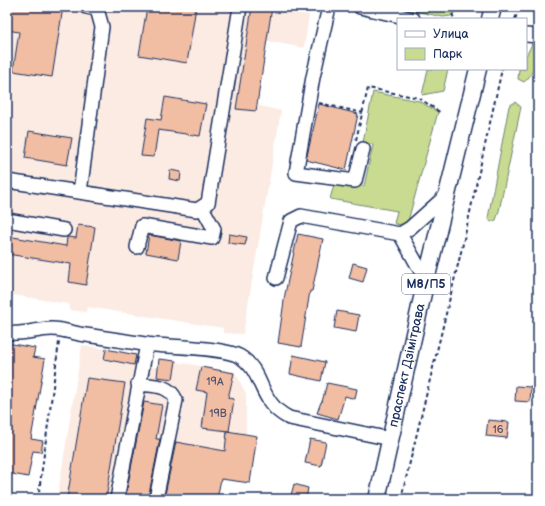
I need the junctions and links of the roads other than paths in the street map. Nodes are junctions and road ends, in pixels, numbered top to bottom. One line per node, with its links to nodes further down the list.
1 (86, 7): 13 (street)
2 (240, 7): 15 (street)
3 (329, 7): 11 (street)
4 (360, 7): 6 (street)
5 (493, 7): 7 (main road)
6 (409, 18)
7 (490, 18)
8 (527, 35): 9 (street)
9 (538, 36)
10 (478, 70): 14 (main road, праспект Дзімітрава / М8/П5)
11 (362, 149)
12 (7, 181): 13 (street)
13 (80, 192): 15 (street)
14 (448, 194): 18 (street); 21 (main road, праспект Дзімітрава / М8/П5)
15 (202, 207): 19 (street)
16 (7, 220): 17 (street)
17 (64, 230)
18 (400, 234): 20 (street); 21 (street)
19 (137, 247)
20 (276, 278)
21 (426, 280): 25 (main road, праспект Дзімітрава / М8/П5)
22 (7, 333): 23 (street)
23 (147, 344): 24 (street); 25 (street)
24 (138, 384): 26 (street); 27 (street)
25 (391, 439): 28 (main road, праспект Дзімітрава / М8/П5)
26 (117, 499)
27 (156, 499)
28 (377, 499)

